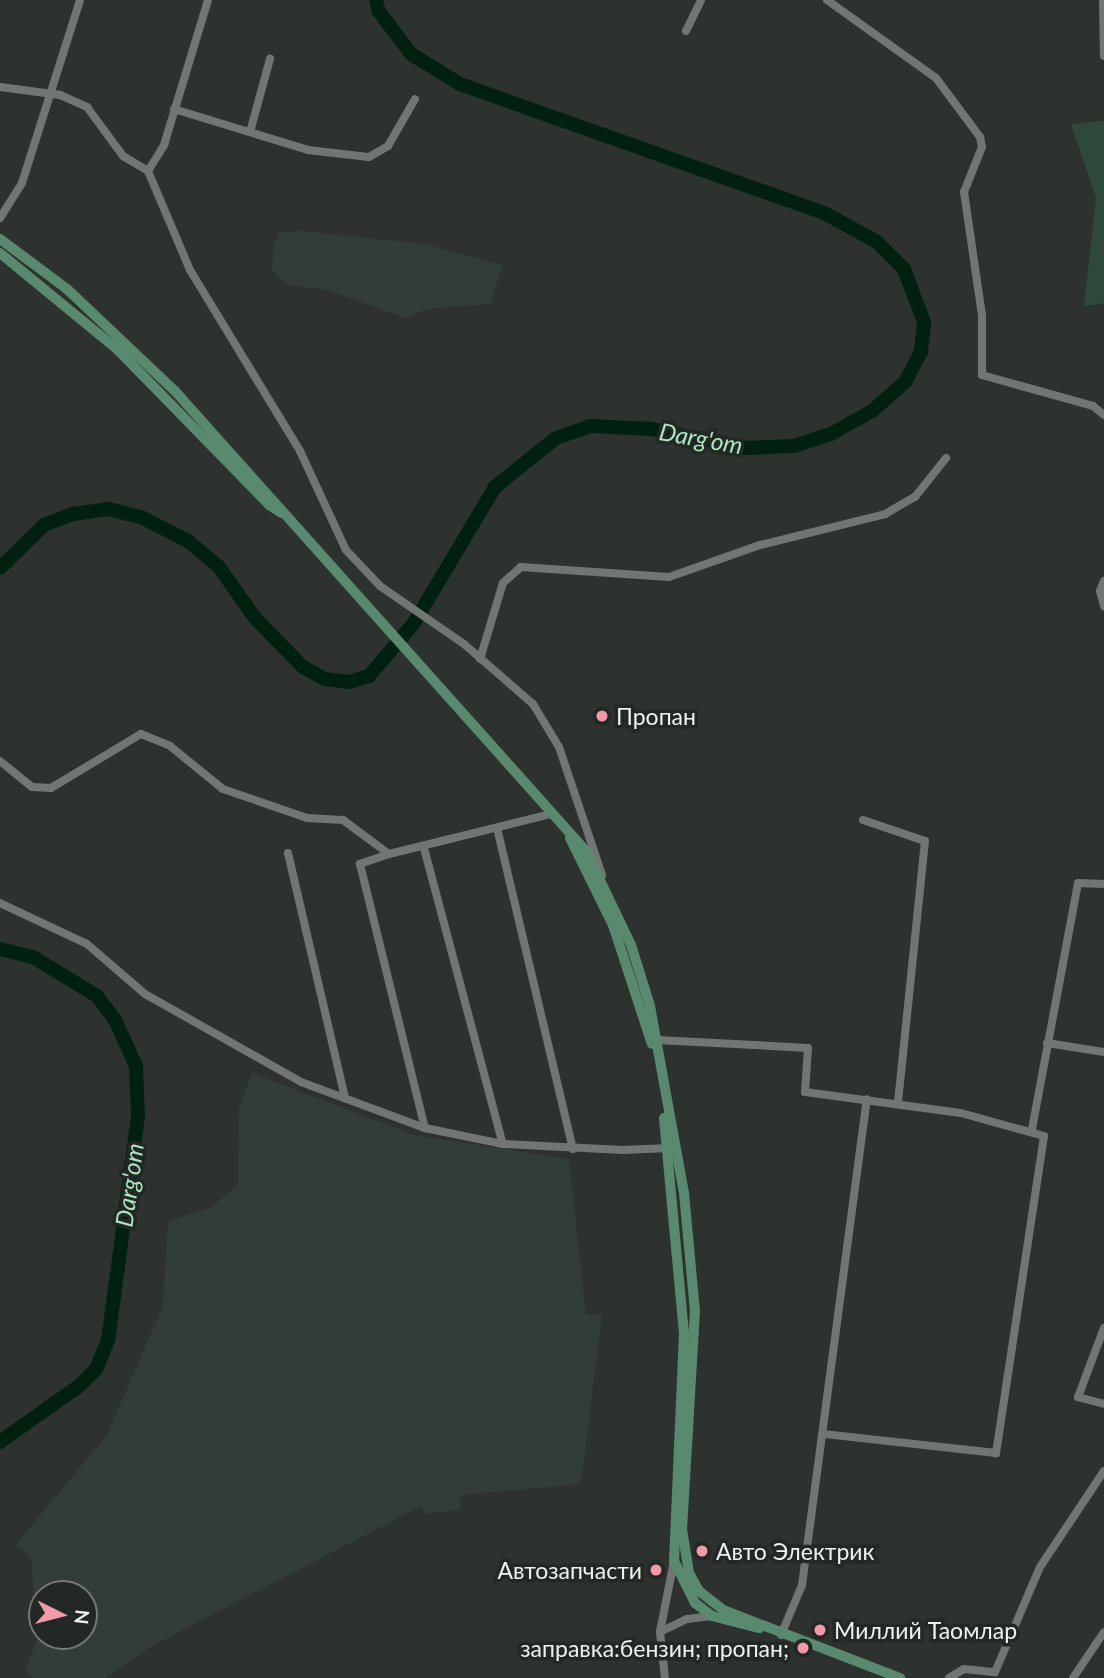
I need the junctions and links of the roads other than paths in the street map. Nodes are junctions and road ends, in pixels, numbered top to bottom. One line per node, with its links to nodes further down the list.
1 (80, 0): 10 (street)
2 (208, 0): 12 (street)
3 (701, 0): 6 (street)
4 (827, 0): 18 (street)
5 (1103, 0): 7 (street)
6 (686, 32)
7 (1104, 56)
8 (270, 59): 13 (street)
9 (0, 87): 10 (street)
10 (50, 95): 14 (street); 15 (street)
11 (415, 99): 13 (street)
12 (174, 109): 13 (street); 14 (street)
13 (250, 132)
14 (148, 170): 23 (street)
15 (0, 218)
16 (0, 239): 20 (main road)
17 (0, 253): 20 (main road)
18 (1104, 415)
19 (946, 458): 23 (street)
20 (286, 515): 25 (main road)
21 (1104, 581): 22 (street)
22 (1104, 606)
23 (480, 659): 33 (street)
24 (0, 761): 31 (street)
25 (551, 814): 27 (street); 28 (main road)
26 (863, 820): 40 (street)
27 (496, 828): 29 (street); 45 (street)
28 (570, 837): 33 (main road); 44 (main road)
29 (424, 848): 31 (street); 43 (street)
30 (288, 853): 38 (street)
31 (388, 854): 41 (street)
32 (1104, 884): 36 (street)
33 (605, 885): 35 (main road)
34 (0, 903): 38 (street)
35 (657, 1040): 39 (street); 47 (main road)
36 (1047, 1043): 37 (street); 42 (street)
37 (1104, 1052)
38 (345, 1098): 41 (street)
39 (867, 1099): 40 (street); 49 (street)
40 (898, 1102): 42 (street)
41 (425, 1128): 43 (street)
42 (1031, 1129): 49 (street)
43 (503, 1144): 45 (street)
44 (668, 1148): 45 (street); 47 (main road)
45 (573, 1149)
46 (1104, 1328): 48 (street)
47 (689, 1333): 51 (main road); 53 (main road)
48 (1104, 1404)
49 (825, 1434): 56 (street)
50 (1104, 1471): 59 (street)
51 (674, 1560): 52 (main road); 54 (street)
52 (712, 1616): 53 (main road); 54 (street)
53 (761, 1628): 56 (main road)
54 (660, 1632): 57 (street)
55 (1104, 1632): 60 (street)
56 (781, 1636): 58 (main road)
57 (665, 1678)
58 (900, 1678)
59 (949, 1678)
60 (1073, 1678)

